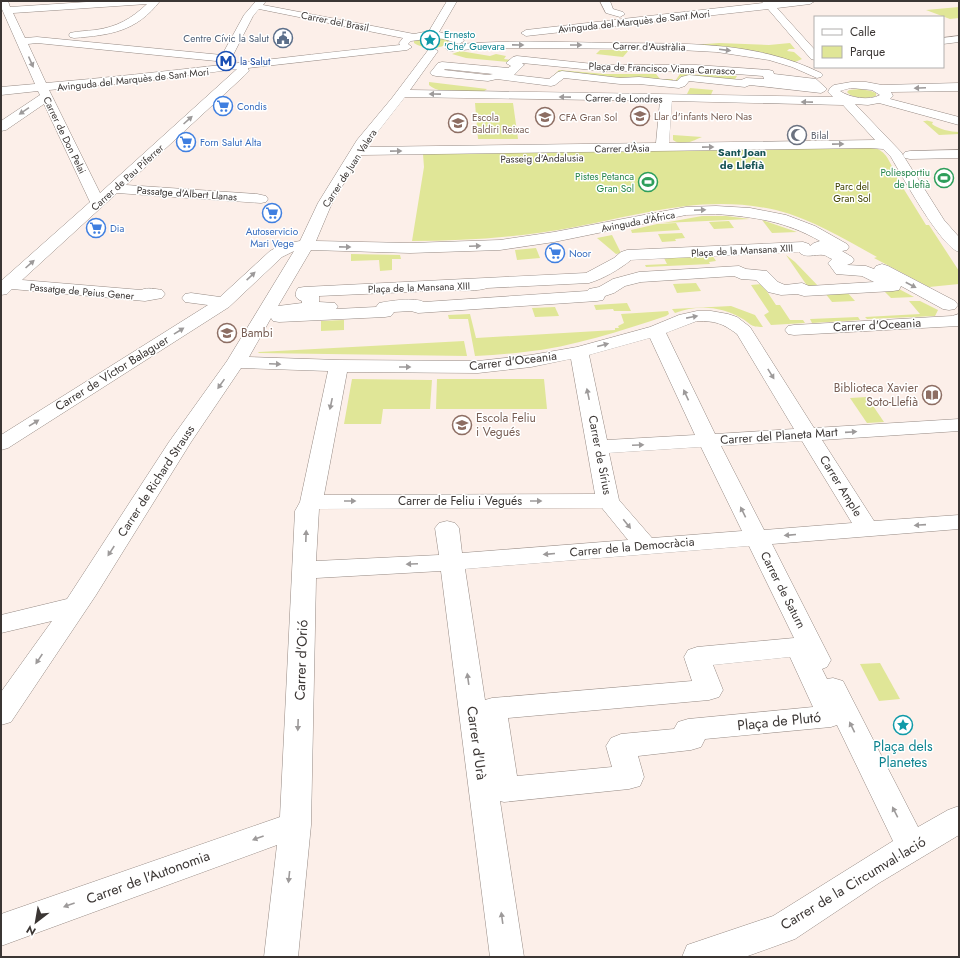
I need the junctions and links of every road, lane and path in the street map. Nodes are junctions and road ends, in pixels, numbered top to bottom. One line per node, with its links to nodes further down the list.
1 (146, 1): 8 (street)
2 (155, 1): 14 (street)
3 (452, 1): 11 (street)
4 (605, 1): 9 (street)
5 (810, 1): 6 (street, Avinguda del Marquès de Sant Mori)
6 (771, 2): 15 (street, Avinguda del Marquès de Sant Mori); 18 (street)
7 (259, 4): 13 (street, Carrer del Brasil); 21 (street, Carrer de Pau Piferrer)
8 (5, 6): 12 (street, Carrer de Don Pelai)
9 (620, 14)
10 (5, 33): 12 (street)
11 (432, 35): 13 (street); 15 (street)
12 (20, 36): 14 (street); 25 (street, Carrer de Don Pelai, one-way to 25)
13 (414, 37): 19 (street)
14 (37, 40): 21 (street)
15 (458, 40): 20 (street, Avinguda del Marquès de Sant Mori); 27 (street, Carrer d'Austràlia, one-way to 27)
16 (944, 41): 17 (street)
17 (958, 41)
18 (811, 46)
19 (412, 47): 20 (street, Avinguda del Marquès de Sant Mori); 21 (street, Avinguda del Marquès de Sant Mori)
20 (433, 50): 28 (street, Carrer de Juan Valera)
21 (235, 62): 25 (street, Avinguda del Marquès de Sant Mori); 41 (street, Carrer de Pau Piferrer, one-way to 21)
22 (442, 65): 22 (street, Plaça de Francisco Viana Carrasco)
23 (1, 87): 25 (street, Avinguda del Marquès de Sant Mori)
24 (959, 87): 30 (street, one-way to 30)
25 (44, 90): 26 (street, Avinguda del Marquès de Sant Mori); 29 (street, Avinguda del Marquès de Sant Mori); 33 (street, one-way to 33); 43 (street, Carrer de Don Pelai)
26 (1, 91)
27 (841, 91): 30 (street); 30 (street); 31 (street, Carrer de Londres, one-way to 31); 34 (street)
28 (402, 93): 31 (street, Carrer de Londres, one-way to 28); 36 (street, Carrer de Juan Valera)
29 (1, 94)
30 (877, 97): 32 (street); 34 (street)
31 (666, 99): 35 (street)
32 (959, 121)
33 (1, 127)
34 (887, 145): 35 (street, Carrer d'Àsia, one-way to 34); 44 (street)
35 (662, 147): 36 (street, Carrer d'Àsia, one-way to 35)
36 (357, 151): 45 (street, Carrer de Juan Valera)
37 (959, 154): 39 (street)
38 (860, 155): 40 (street, Passeig d'Andalusia)
39 (910, 155)
40 (440, 159)
41 (113, 188): 42 (street, Passatge d'Albert Llanas); 43 (street, Carrer de Pau Piferrer)
42 (259, 198)
43 (98, 203): 48 (street, Carrer de Pau Piferrer, one-way to 43)
44 (938, 222): 46 (street); 47 (street)
45 (306, 245): 51 (street, one-way to 45); 52 (street, Avinguda d'Àfrica, one-way to 52); 58 (street, Carrer de Richard Strauss)
46 (959, 247)
47 (959, 263)
48 (4, 287): 49 (street, Passatge de Peius Gener)
49 (149, 295)
50 (191, 298): 51 (street)
51 (223, 303): 63 (street, Carrer de Víctor Balaguer, one-way to 51)
52 (957, 309): 54 (street, Carrer d'Oceania)
53 (279, 317): 53 (street, Plaça de la Mansana XIII)
54 (794, 330)
55 (656, 331): 56 (street, Carrer d'Oceania, one-way to 56); 57 (street, Carrer d'Oceania, one-way to 55); 62 (street, Carrer de Saturn, one-way to 55)
56 (751, 341): 61 (street, Carrer Ample, one-way to 61)
57 (579, 352): 59 (street, Carrer d'Oceania, one-way to 57); 64 (street, Carrer de Sírius, one-way to 57)
58 (236, 362): 59 (street, Carrer d'Oceania, one-way to 59); 74 (street, Carrer de Richard Strauss, one-way to 74)
59 (339, 366): 66 (street, Carrer d'Orió, one-way to 66)
60 (959, 425): 61 (street, Carrer del Planeta Mart, one-way to 60)
61 (809, 434): 62 (street, Carrer del Planeta Mart); 69 (street, Carrer Ample)
62 (708, 441): 64 (street, Carrer del Planeta Mart, one-way to 62); 70 (street, Carrer de Saturn, one-way to 62)
63 (1, 444)
64 (599, 447): 65 (street, Carrer de Sírius)
65 (608, 501): 66 (street, Carrer de Feliu i Vegués, one-way to 65); 71 (street, Carrer de Sírius, one-way to 71)
66 (311, 502): 73 (street, Carrer d'Orió, one-way to 66)
67 (959, 522): 69 (street, Carrer de la Democràcia, one-way to 69)
68 (447, 528): 72 (street, Carrer d'Urà)
69 (867, 529): 70 (street, Carrer de la Democràcia, one-way to 70)
70 (756, 538): 71 (street, Carrer de la Democràcia); 80 (street, Carrer de Saturn, one-way to 70)
71 (645, 546): 72 (street, Carrer de la Democràcia, one-way to 72)
72 (451, 562): 73 (street, Carrer de la Democràcia, one-way to 73); 83 (street, Carrer d'Urà, one-way to 72)
73 (305, 570): 79 (street, Carrer d'Orió, one-way to 79)
74 (76, 606): 75 (street); 77 (street, Carrer de Richard Strauss, one-way to 77)
75 (1, 624)
76 (492, 710): 76 (street, Plaça de Plutó)
77 (1, 714)
78 (959, 819): 80 (street, Carrer de la Circumval·lació)
79 (294, 825): 81 (street, Carrer de l'Autonomia, one-way to 81); 82 (street, Carrer d'Orió, one-way to 82)
80 (912, 847): 84 (street, Carrer de la Circumval·lació)
81 (1, 930)
82 (281, 957)
83 (507, 957)
84 (699, 957)

